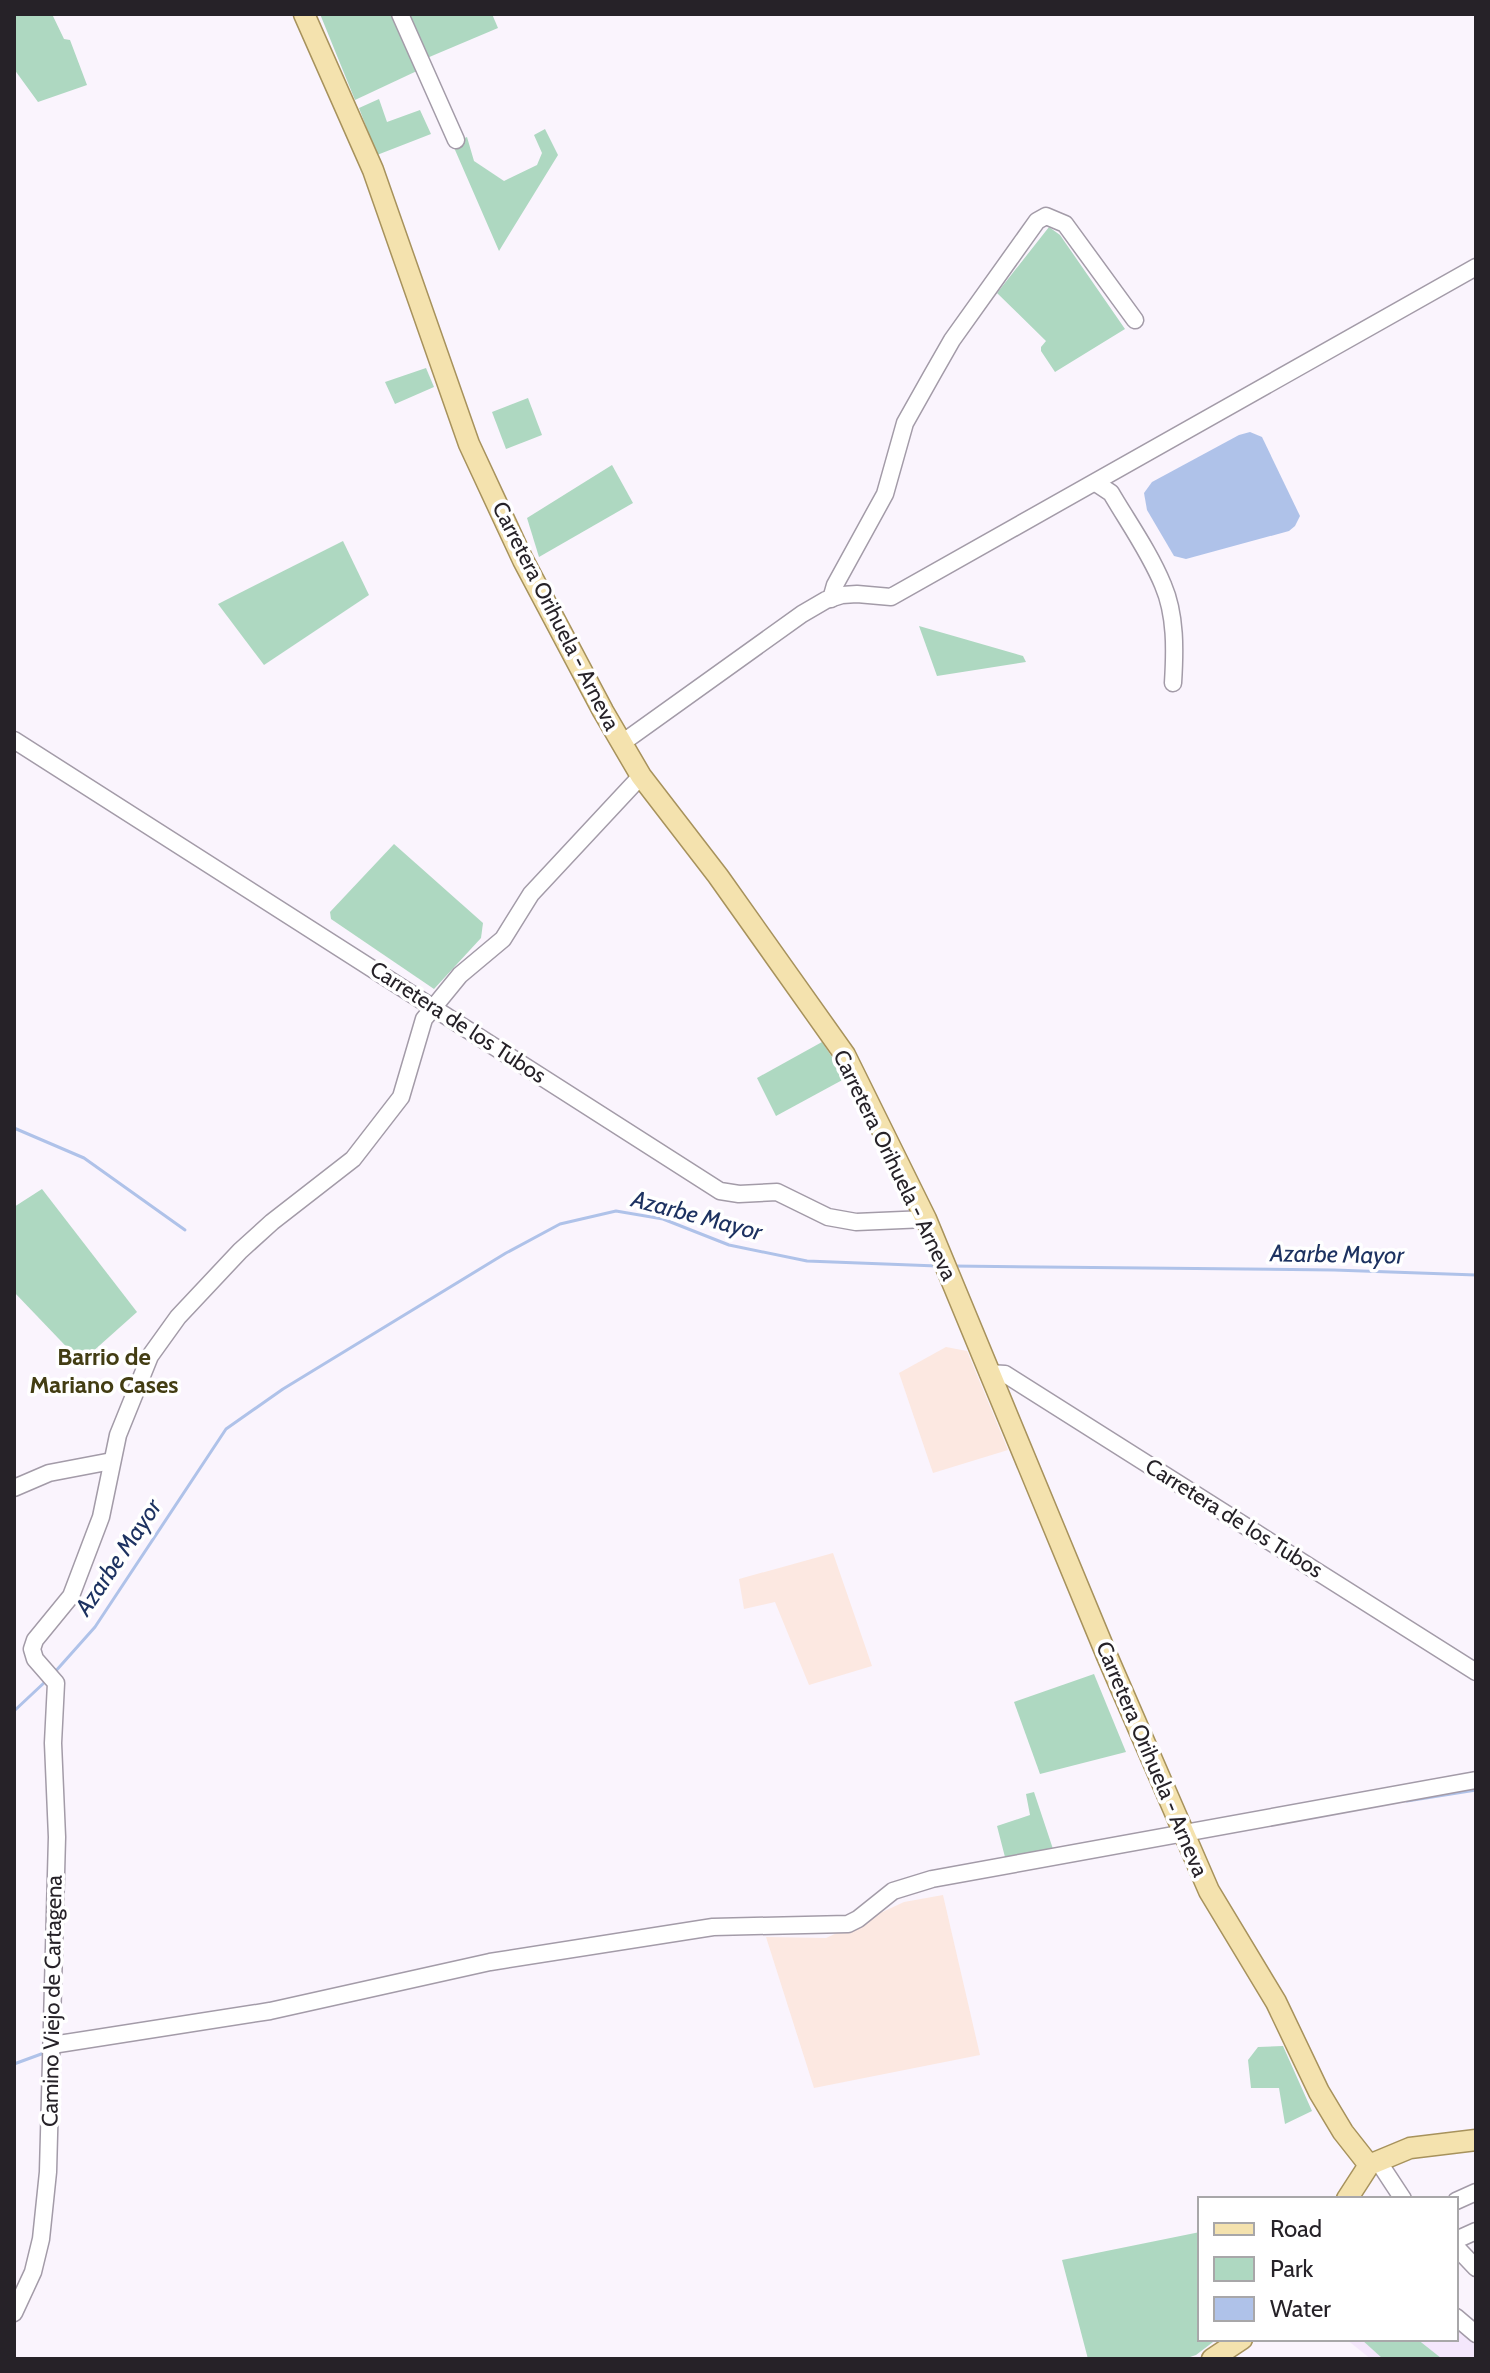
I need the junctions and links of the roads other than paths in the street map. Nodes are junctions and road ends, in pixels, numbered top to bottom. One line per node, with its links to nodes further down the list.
1 (304, 14): 10 (main road, Carretera Orihuela - Arneva)
2 (400, 14): 3 (street)
3 (456, 140)
4 (1476, 267): 6 (street)
5 (1135, 320): 7 (street)
6 (1096, 483): 7 (street); 8 (street)
7 (831, 599): 10 (street)
8 (1173, 683)
9 (14, 740): 12 (street, Carretera de los Tubos)
10 (622, 743): 11 (main road, Carretera Orihuela - Arneva)
11 (641, 776): 12 (street); 13 (main road, Carretera Orihuela - Arneva)
12 (434, 1006): 13 (street, Carretera de los Tubos); 15 (street)
13 (926, 1219): 14 (main road, Carretera Orihuela - Arneva)
14 (988, 1373): 17 (street, Carretera de los Tubos); 19 (main road, Carretera Orihuela - Arneva)
15 (112, 1461): 16 (street); 20 (street, Camino Viejo de Cartagena)
16 (14, 1488)
17 (1476, 1672)
18 (1476, 1780): 19 (street)
19 (1185, 1837): 20 (street); 22 (main road, Carretera Orihuela - Arneva)
20 (52, 2045): 27 (street, Camino Viejo de Cartagena)
21 (1476, 2140): 22 (main road)
22 (1374, 2163): 23 (main road); 24 (street)
23 (1348, 2197)
24 (1401, 2197)
25 (1458, 2249): 26 (street)
26 (1476, 2268)
27 (14, 2313)
28 (1458, 2319): 29 (street)
29 (1476, 2334)
30 (1239, 2341): 31 (main road)
31 (1212, 2359)

